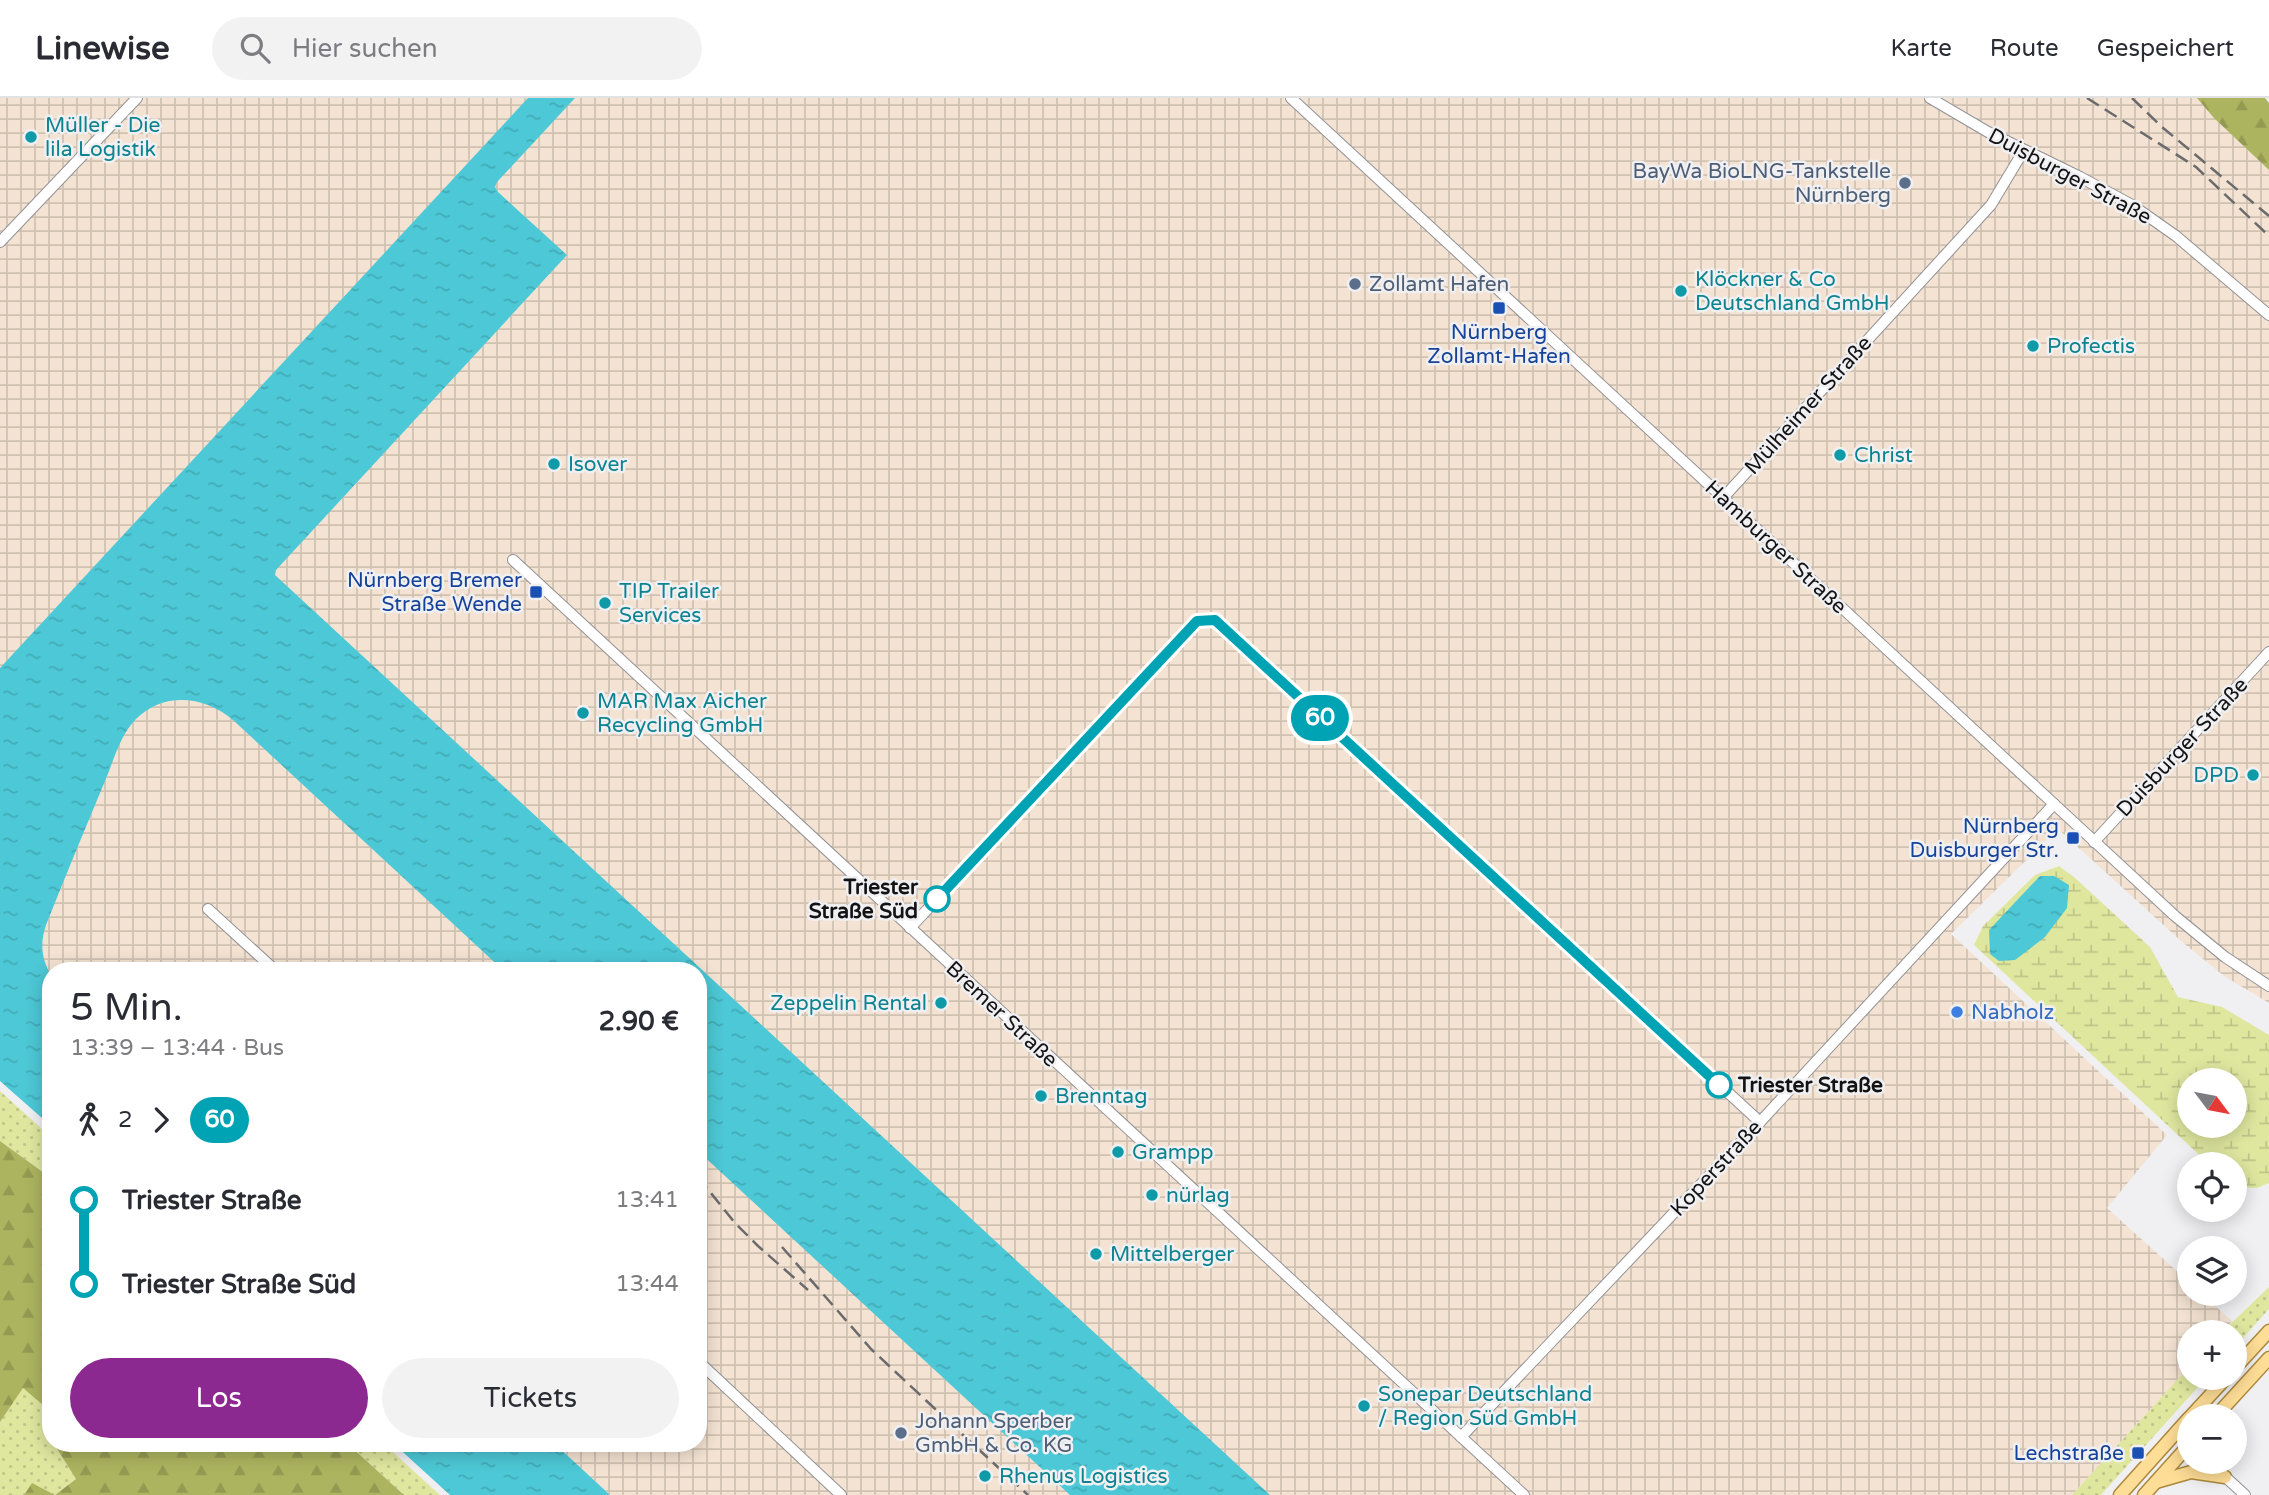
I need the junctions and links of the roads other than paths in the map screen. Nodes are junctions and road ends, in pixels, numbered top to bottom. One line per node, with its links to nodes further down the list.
1 (137, 98): 5 (street)
2 (1291, 98): 7 (street, Hamburger Straße)
3 (1930, 98): 4 (street, Duisburger Straße)
4 (2024, 150): 6 (street, Duisburger Straße); 7 (street, Mülheimer Straße)
5 (0, 242)
6 (2269, 314)
7 (1723, 498): 10 (street, Hamburger Straße)
8 (513, 560): 13 (street, Bremer Straße)
9 (2269, 652): 11 (street, Duisburger Straße)
10 (2054, 804): 11 (street, Hamburger Straße); 16 (street, Koperstraße)
11 (2094, 842): 15 (street, Hamburger Straße)
12 (208, 909): 14 (street)
13 (910, 928): 16 (street); 25 (street, Bremer Straße)
14 (265, 962)
15 (2269, 986)
16 (1760, 1122): 25 (street, Koperstraße)
17 (2269, 1331): 18 (main road)
18 (2247, 1355)
19 (2269, 1358): 23 (main road)
20 (707, 1369): 30 (street)
21 (2215, 1390): 22 (main road)
22 (2202, 1404)
23 (2227, 1404)
24 (2177, 1431): 32 (main road)
25 (1461, 1437): 31 (street, Bremer Straße)
26 (2177, 1457): 29 (main road)
27 (2222, 1474): 28 (street)
28 (2225, 1477): 29 (main road); 34 (street)
29 (2156, 1482): 33 (main road)
30 (841, 1495)
31 (1524, 1495)
32 (2120, 1495)
33 (2144, 1495)
34 (2245, 1495)

